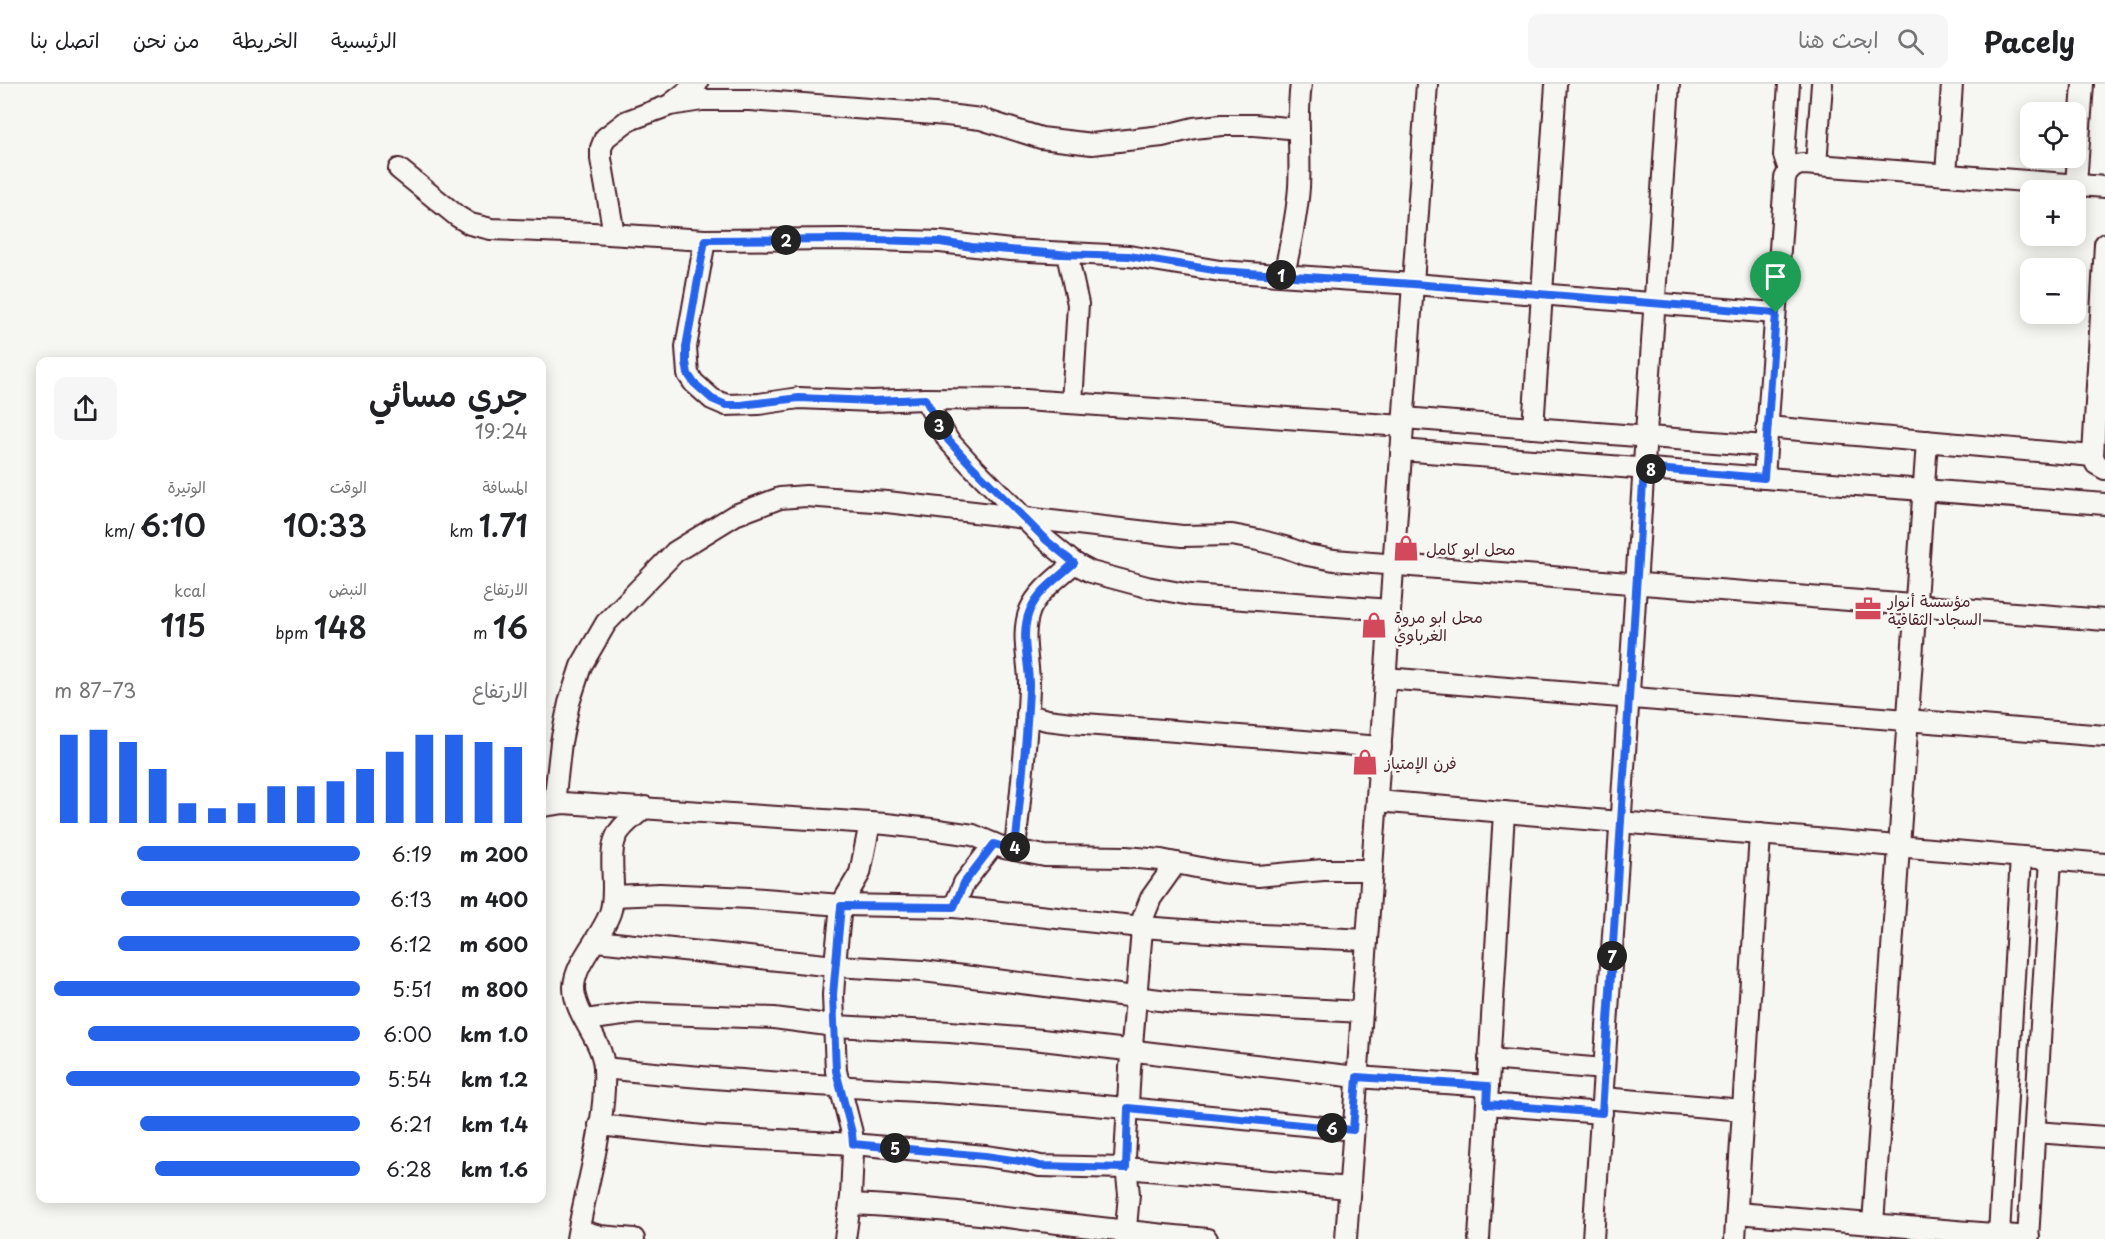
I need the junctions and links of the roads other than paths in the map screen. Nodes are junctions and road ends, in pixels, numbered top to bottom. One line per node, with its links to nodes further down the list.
1 (697, 84): 10 (street)
2 (1300, 84): 11 (street)
3 (1427, 84): 25 (street)
4 (1556, 84): 26 (street)
5 (1669, 84): 27 (street)
6 (1789, 84): 14 (street)
7 (1822, 84): 12 (street)
8 (1952, 84): 15 (street)
9 (2083, 84): 16 (street)
10 (670, 105): 11 (street); 20 (street)
11 (1299, 129): 24 (street)
12 (1816, 165): 14 (street); 15 (street)
13 (399, 169): 20 (street)
14 (1789, 170): 28 (street)
15 (1946, 175): 17 (street)
16 (2076, 180)
17 (2020, 181)
18 (2086, 186): 19 (street)
19 (2105, 187)
20 (614, 234): 21 (street)
21 (705, 240): 23 (street); 30 (street)
22 (2105, 244): 29 (street)
23 (1067, 254): 24 (street); 31 (street)
24 (1284, 275): 25 (street)
25 (1413, 284): 26 (street); 32 (street)
26 (1542, 294): 27 (street); 33 (street)
27 (1654, 303): 28 (street); 34 (street)
28 (1776, 313): 35 (street)
29 (2102, 343): 38 (street)
30 (925, 399): 31 (street); 43 (street)
31 (1072, 403): 32 (street)
32 (1403, 422): 33 (street); 37 (street)
33 (1533, 428): 34 (street)
34 (1646, 436): 35 (street); 39 (street)
35 (1767, 436): 36 (street); 40 (street)
36 (1927, 441): 38 (street); 41 (street)
37 (1401, 450): 39 (street); 45 (street)
38 (2099, 463)
39 (1644, 468): 40 (street); 46 (street)
40 (1764, 478): 41 (street)
41 (1924, 490): 42 (street); 47 (street)
42 (2105, 504)
43 (1025, 518): 44 (street); 45 (street); 57 (street)
44 (1074, 563): 48 (street); 52 (street)
45 (1394, 564): 46 (street); 48 (street)
46 (1636, 583): 47 (street); 51 (street)
47 (1916, 605): 49 (street); 53 (street)
48 (1390, 610): 50 (street)
49 (2105, 620)
50 (1385, 678): 51 (street); 55 (street)
51 (1629, 697): 53 (street); 60 (street)
52 (1027, 715): 55 (street); 65 (street)
53 (1909, 720): 54 (street); 64 (street)
54 (2105, 736)
55 (1381, 747): 56 (street)
56 (1377, 801): 59 (street); 70 (street)
57 (548, 805): 58 (street)
58 (645, 807): 61 (street); 71 (street)
59 (1504, 812): 60 (street); 83 (street)
60 (1621, 822): 62 (street); 85 (street)
61 (870, 823): 63 (street); 72 (street)
62 (1760, 834): 64 (street); 91 (street)
63 (994, 844): 65 (street); 73 (street)
64 (1900, 846): 66 (street); 101 (street)
65 (1015, 850): 68 (street)
66 (2021, 857): 67 (street); 102 (street)
67 (2051, 859): 69 (street); 94 (street)
68 (1176, 863): 70 (street); 74 (street)
69 (2105, 864)
70 (1372, 870): 75 (street)
71 (613, 896): 72 (street); 76 (street)
72 (841, 906): 73 (street); 77 (street)
73 (954, 907): 74 (street)
74 (1142, 927): 75 (street); 78 (street)
75 (1367, 940): 79 (street)
76 (597, 941): 77 (street); 80 (street)
77 (835, 966): 78 (street); 81 (street)
78 (1136, 996): 79 (street); 82 (street)
79 (1362, 1012): 86 (street)
80 (585, 1020): 81 (street); 84 (street)
81 (835, 1026): 82 (street); 87 (street)
82 (1132, 1049): 86 (street); 90 (street)
83 (1489, 1059): 85 (street); 88 (street)
84 (604, 1068): 87 (street); 92 (street)
85 (1604, 1069): 89 (street)
86 (1357, 1077): 88 (street); 93 (street)
87 (839, 1088): 90 (street); 96 (street)
88 (1487, 1095): 89 (street); 110 (street)
89 (1602, 1106): 91 (street); 111 (street)
90 (1128, 1108): 93 (street); 97 (street)
91 (1743, 1110): 100 (street)
92 (599, 1125): 96 (street); 103 (street)
93 (1353, 1130): 98 (street)
94 (2035, 1132): 95 (street); 105 (street)
95 (2105, 1137)
96 (853, 1144): 97 (street); 99 (street)
97 (1126, 1168): 98 (street); 104 (street)
98 (1349, 1188): 109 (street)
99 (850, 1204): 104 (street); 107 (street)
100 (1737, 1212): 101 (street); 112 (street)
101 (1873, 1224): 102 (street)
102 (1999, 1234): 105 (street)
103 (578, 1235): 106 (street)
104 (1125, 1236): 108 (street)
105 (2029, 1238)
106 (634, 1239)
107 (845, 1239)
108 (1207, 1239)
109 (1346, 1239)
110 (1479, 1239)
111 (1593, 1239)
112 (1735, 1239)

